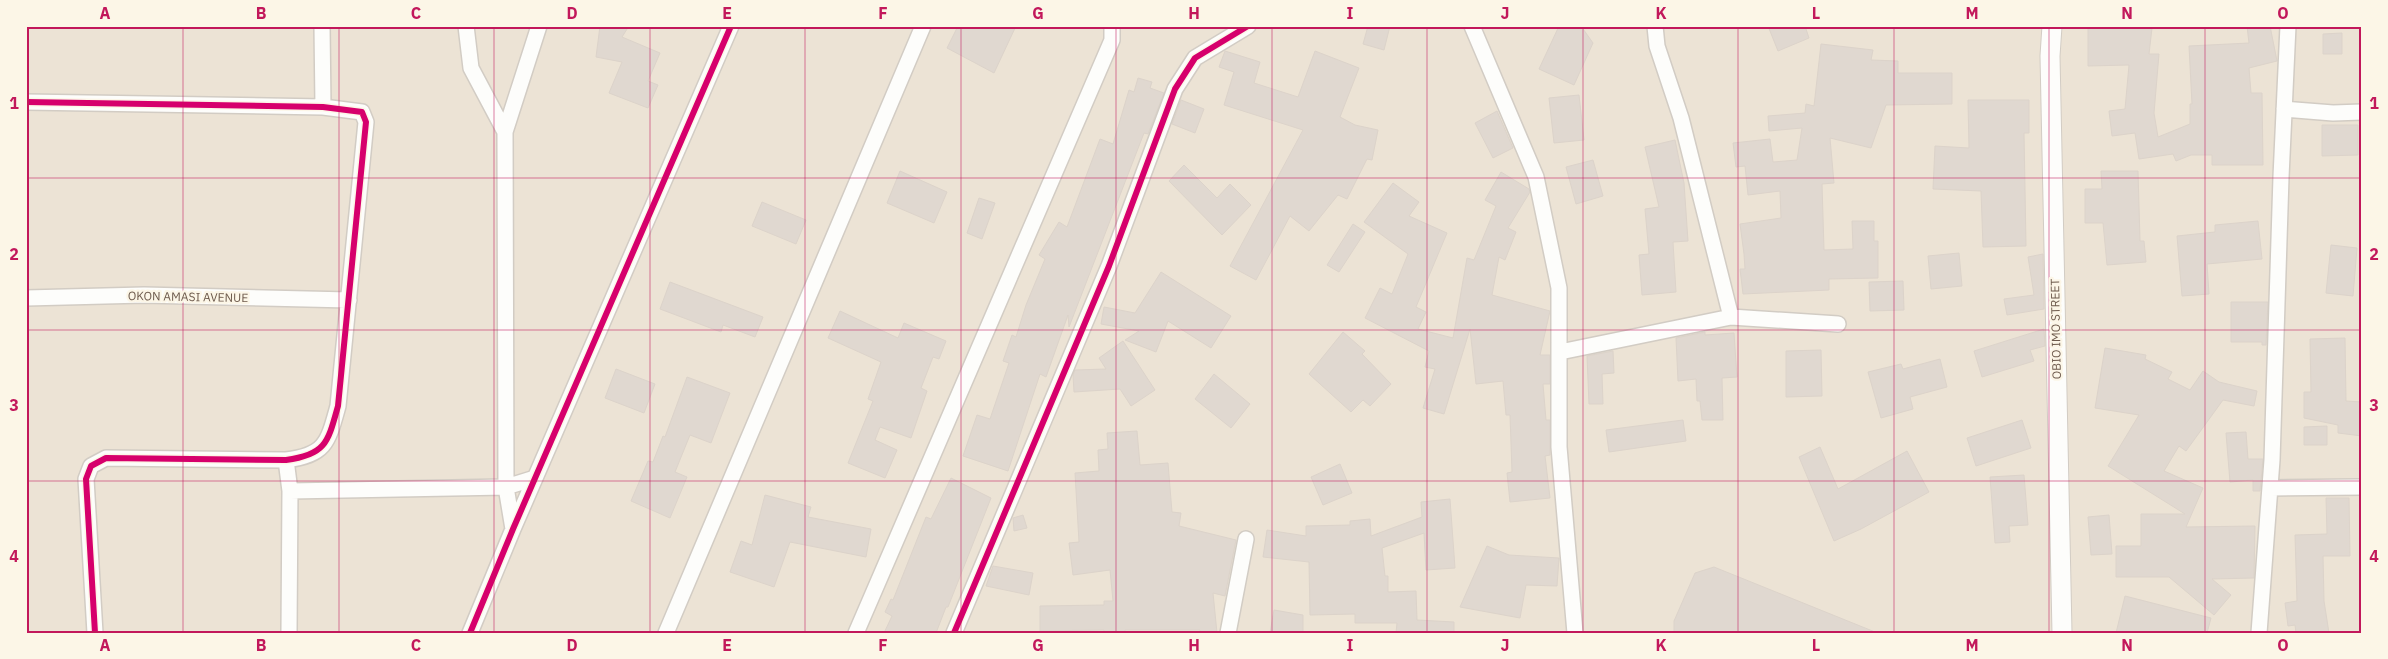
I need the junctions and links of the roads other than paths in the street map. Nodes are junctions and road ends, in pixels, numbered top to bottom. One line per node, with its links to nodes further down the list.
1 (322, 26): 13 (street)
2 (466, 26): 16 (street)
3 (539, 26): 16 (street)
4 (731, 26): 23 (street)
5 (923, 26): 33 (street)
6 (1112, 26): 34 (street)
7 (1248, 26): 35 (street)
8 (1472, 26): 21 (street)
9 (1655, 26): 19 (street)
10 (2052, 26): 38 (street, OBIO IMO STREET)
11 (2288, 26): 14 (street)
12 (26, 102): 13 (street)
13 (323, 107): 18 (street)
14 (2284, 109): 15 (street); 26 (street)
15 (2362, 112)
16 (505, 132): 24 (street)
17 (26, 298): 18 (street, OKON AMASI AVENUE)
18 (349, 300): 22 (street)
19 (1731, 317): 20 (street); 21 (street)
20 (1838, 324)
21 (1560, 352): 37 (street)
22 (286, 460): 27 (street); 30 (street)
23 (534, 478): 24 (street); 28 (street)
24 (506, 487): 27 (street); 28 (street)
25 (2362, 487): 26 (street)
26 (2271, 488): 39 (street)
27 (290, 491): 31 (street)
28 (512, 529): 32 (street)
29 (1246, 539): 36 (street)
30 (95, 633)
31 (289, 633)
32 (470, 633)
33 (666, 633)
34 (856, 633)
35 (954, 633)
36 (1228, 633)
37 (1575, 633)
38 (2062, 633)
39 (2259, 633)

